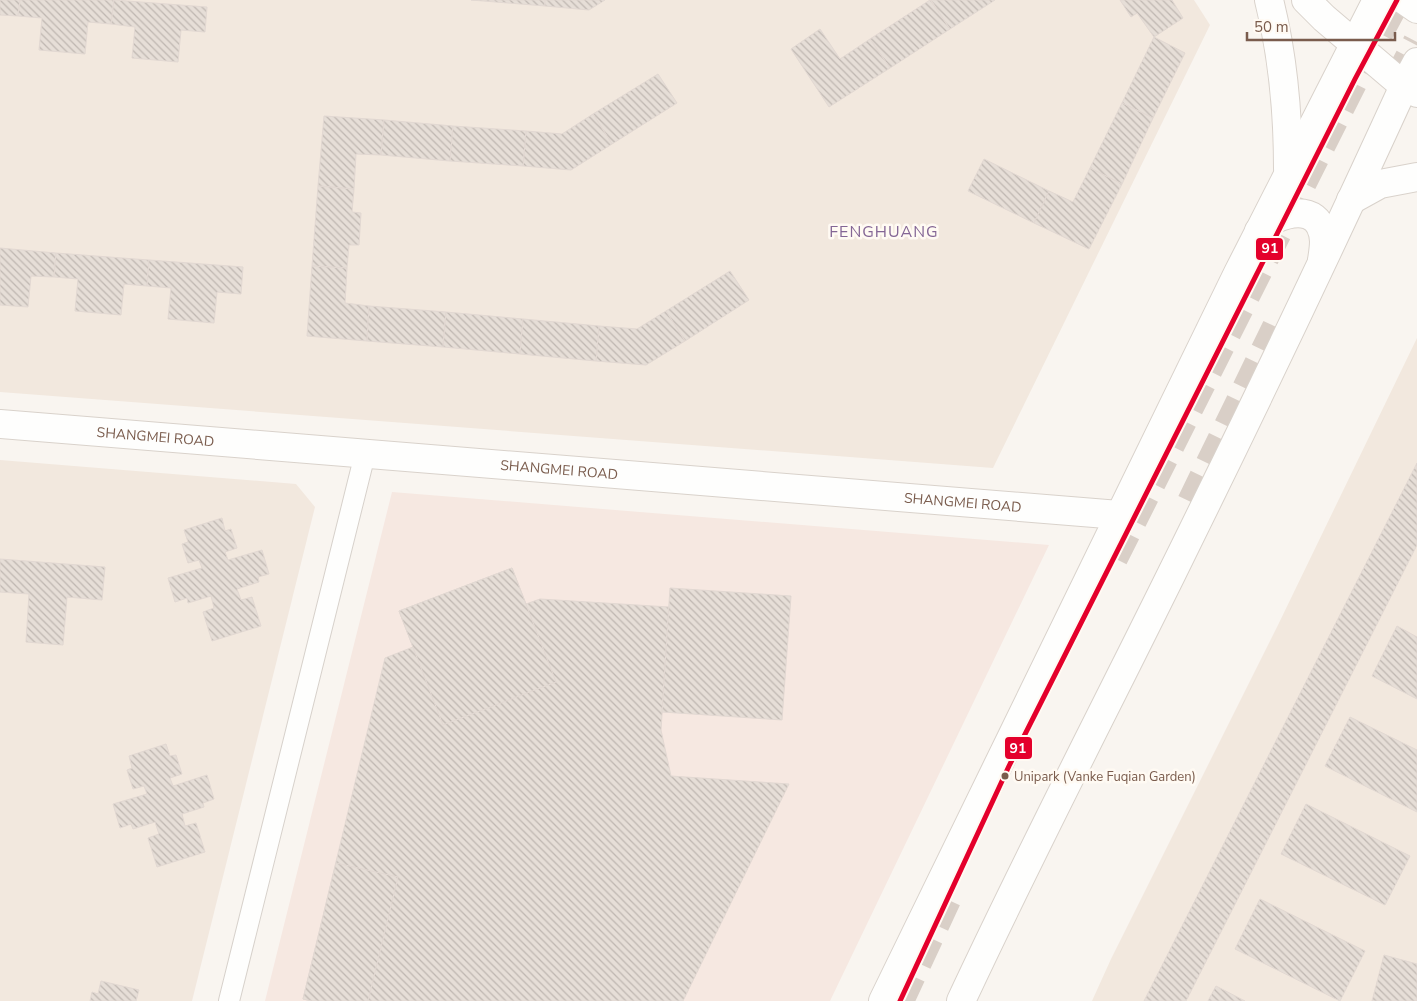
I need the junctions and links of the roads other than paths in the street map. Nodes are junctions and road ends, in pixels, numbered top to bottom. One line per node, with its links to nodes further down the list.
1 (1270, 0): 9 (main road)
2 (1306, 0): 6 (main road)
3 (1377, 0): 6 (main road)
4 (1404, 0): 5 (main road)
5 (1417, 9)
6 (1355, 44): 8 (main road); 9 (main road)
7 (1417, 62): 8 (main road)
8 (1410, 89): 11 (main road)
9 (1288, 175): 12 (main road)
10 (1417, 177): 11 (main road)
11 (1351, 200): 13 (main road)
12 (1259, 231): 13 (main road); 16 (main road)
13 (1322, 264): 19 (main road)
14 (0, 424): 15 (main road, SHANGMEI ROAD)
15 (365, 454): 16 (main road, SHANGMEI ROAD); 17 (street)
16 (1120, 515): 18 (main road)
17 (228, 1001)
18 (883, 1001)
19 (961, 1001)

